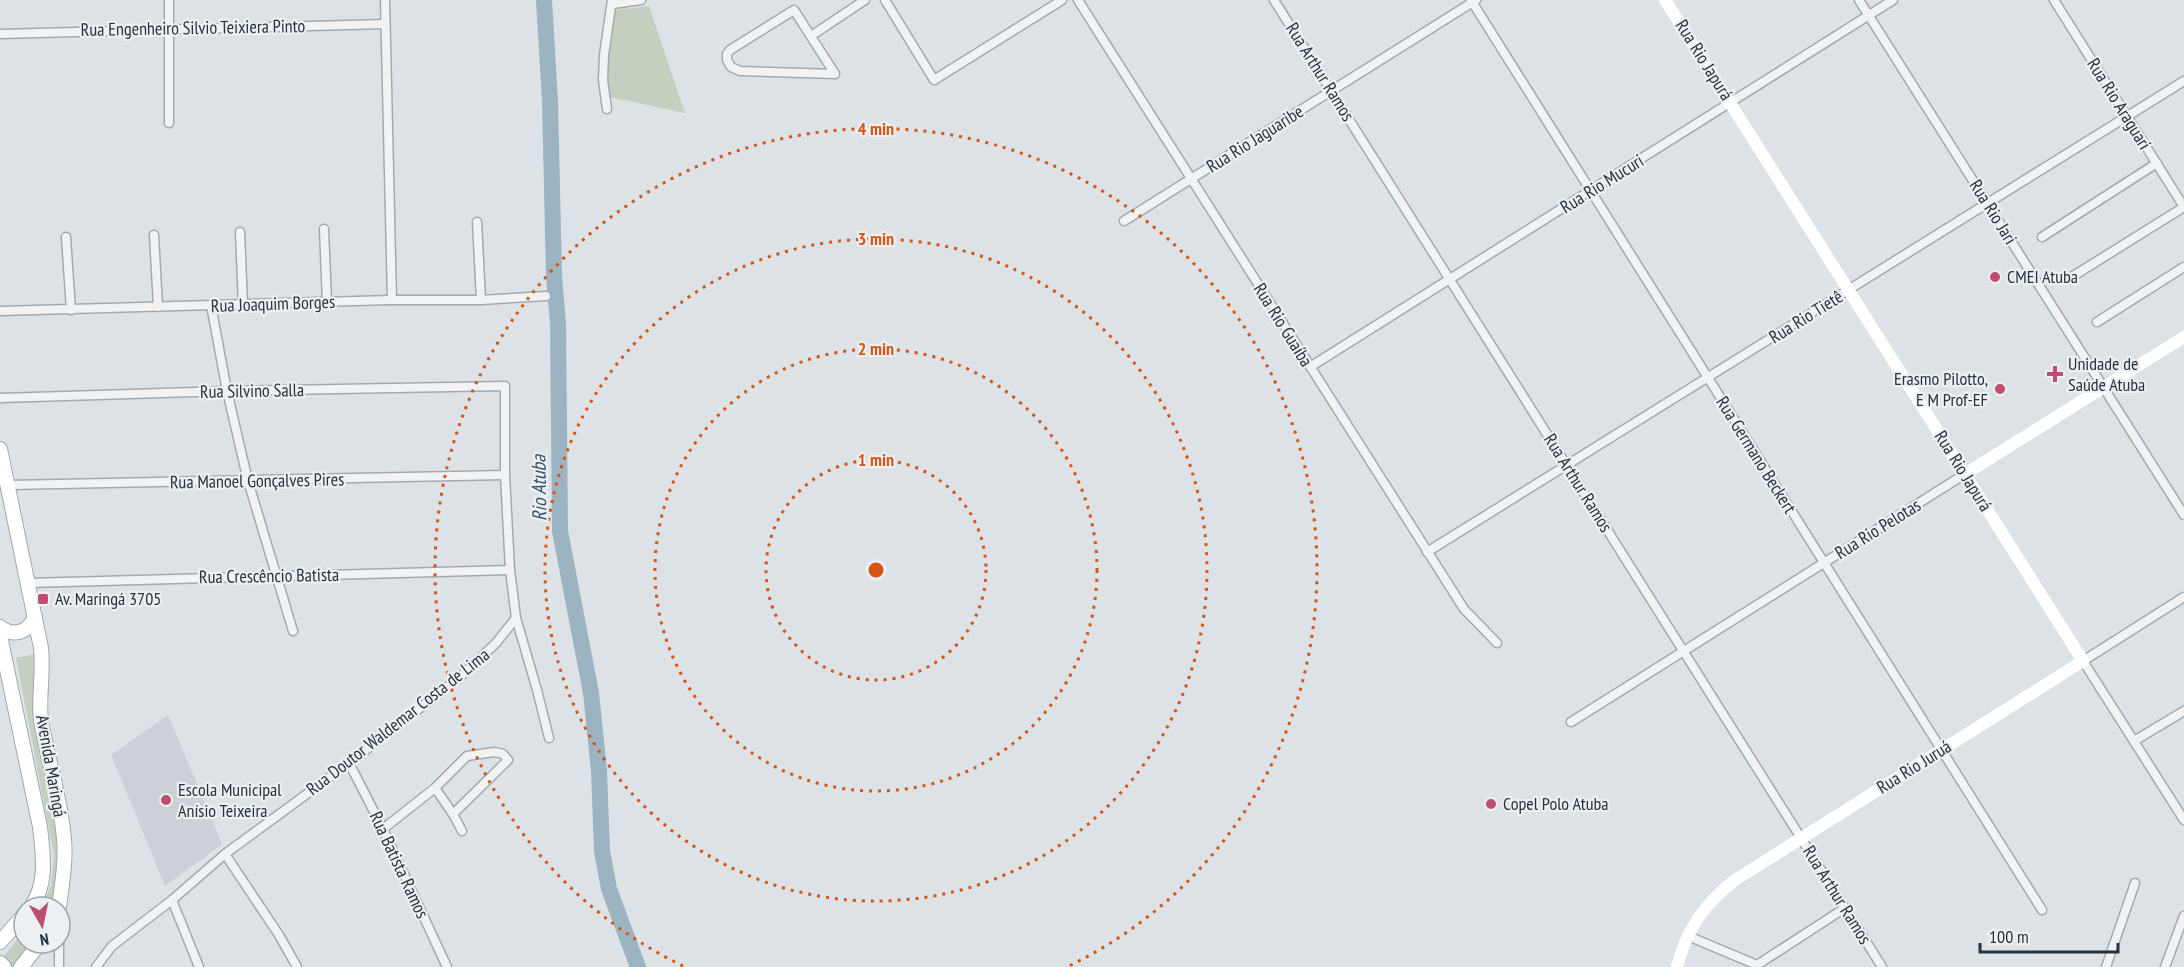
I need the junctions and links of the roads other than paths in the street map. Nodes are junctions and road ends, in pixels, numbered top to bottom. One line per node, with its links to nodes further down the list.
1 (169, 0): 17 (street)
2 (385, 0): 16 (street)
3 (641, 0): 14 (street)
4 (865, 0): 19 (street)
5 (885, 0): 6 (street)
6 (1062, 0)
7 (1078, 0): 27 (street, Rua Rio Guaíba)
8 (1274, 0): 21 (street, Rua Arthur Ramos)
9 (1665, 0): 22 (street, Rua Rio Japurá)
10 (1859, 0): 15 (street, Rua Rio Jari)
11 (1893, 0): 15 (street, Rua Rio Mucuri)
12 (2054, 0): 24 (street, Rua Rio Araguari)
13 (1473, 1): 21 (street, Rua Rio Jaguaribe); 28 (street, Rua Germano Beckert)
14 (612, 2): 23 (street)
15 (1869, 15): 22 (street, Rua Rio Mucuri); 29 (street, Rua Rio Jari)
16 (385, 24): 17 (street, Rua Engenheiro Silvio Teixiera Pinto); 43 (street)
17 (170, 29): 18 (street, Rua Engenheiro Silvio Teixiera Pinto); 25 (street)
18 (0, 34)
19 (811, 36): 19 (street)
20 (2184, 81): 24 (street, Rua Rio Tietê)
21 (1332, 91): 27 (street, Rua Rio Jaguaribe); 40 (street, Rua Arthur Ramos)
22 (1730, 102): 28 (street, Rua Rio Mucuri); 41 (street, Rua Rio Japurá)
23 (607, 109)
24 (2127, 117): 26 (street, Rua Rio Araguari); 29 (street, Rua Rio Tietê)
25 (169, 123)
26 (2157, 164): 30 (street, Rua Rio Araguari); 37 (street)
27 (1191, 179): 31 (street, Rua Rio Jaguaribe); 53 (street, Rua Rio Guaíba)
28 (1590, 191): 40 (street, Rua Rio Mucuri); 54 (street, Rua Germano Beckert)
29 (1988, 204): 41 (street, Rua Rio Tietê); 55 (street, Rua Rio Jari)
30 (2184, 207): 39 (street)
31 (1124, 221)
32 (477, 222): 44 (street)
33 (324, 229): 45 (street)
34 (240, 232): 46 (street)
35 (154, 235): 48 (street)
36 (66, 237): 49 (street)
37 (2042, 237)
38 (2184, 267): 51 (street)
39 (2070, 278)
40 (1450, 279): 53 (street, Rua Rio Mucuri); 59 (street, Rua Arthur Ramos)
41 (1849, 290): 54 (street, Rua Rio Tietê); 60 (street, Rua Rio Japurá)
42 (546, 296): 44 (street, Rua Joaquim Borges)
43 (392, 300): 44 (street, Rua Joaquim Borges); 45 (street, Rua Joaquim Borges)
44 (481, 300)
45 (327, 302): 46 (street, Rua Joaquim Borges)
46 (243, 305): 47 (street, Rua Joaquim Borges)
47 (211, 306): 48 (street, Rua Joaquim Borges); 56 (street)
48 (158, 307): 49 (street, Rua Joaquim Borges)
49 (71, 310): 50 (street, Rua Joaquim Borges)
50 (0, 311)
51 (2097, 322)
52 (2184, 336): 55 (street, Rua Rio Pelotas)
53 (1310, 367): 65 (street, Rua Rio Guaíba)
54 (1708, 378): 59 (street, Rua Rio Tietê); 66 (street, Rua Germano Beckert)
55 (2103, 387): 60 (street, Rua Rio Pelotas); 64 (street, Rua Rio Jari)
56 (226, 391): 57 (street, Rua Silvino Salla); 61 (street, Rua Silvino Salla); 62 (street)
57 (0, 398)
58 (0, 449): 63 (main road, Avenida Maringá)
59 (1567, 465): 65 (street, Rua Rio Tietê); 77 (street, Rua Arthur Ramos)
60 (1965, 474): 66 (street, Rua Rio Pelotas); 78 (street, Rua Rio Japurá)
61 (505, 475): 62 (street, Rua Manoel Gonçalves Pires); 67 (street)
62 (248, 481): 63 (street, Rua Manoel Gonçalves Pires); 68 (street)
63 (9, 485): 69 (main road, Avenida Maringá)
64 (2184, 515)
65 (1427, 552): 76 (street, Rua Rio Guaíba)
66 (1824, 563): 77 (street, Rua Rio Pelotas); 84 (street, Rua Germano Beckert)
67 (510, 570): 68 (street, Rua Crescêncio Batista); 72 (street)
68 (276, 576): 69 (street, Rua Crescêncio Batista); 74 (street)
69 (28, 582): 71 (main road, Avenida Maringá)
70 (2184, 597): 78 (street, Rua Rio Juruá)
71 (35, 617): 73 (main road); 95 (main road, Avenida Maringá)
72 (516, 618): 82 (street); 85 (street, Rua Doutor Waldemar Costa de Lima)
73 (0, 627)
74 (293, 630)
75 (0, 636): 79 (main road, Avenida Maringá)
76 (1497, 643)
77 (1684, 651): 81 (street, Rua Rio Pelotas); 91 (street, Rua Arthur Ramos)
78 (2083, 661): 83 (street, Rua Rio Japurá); 84 (street, Rua Rio Juruá)
79 (4, 670): 94 (main road, Avenida Maringá)
80 (2184, 711): 83 (street)
81 (1571, 722)
82 (549, 738)
83 (2134, 741): 88 (street, Rua Rio Japurá)
84 (1942, 750): 91 (street, Rua Rio Juruá); 98 (street, Rua Germano Beckert)
85 (349, 763): 89 (street, Rua Batista Ramos); 92 (street, Rua Doutor Waldemar Costa de Lima)
86 (435, 788): 87 (street); 87 (street); 89 (street)
87 (453, 814): 90 (street)
88 (2184, 820)
89 (383, 829): 110 (street, Rua Batista Ramos)
90 (462, 831)
91 (1801, 838): 97 (street, Rua Arthur Ramos); 101 (street, Rua Rio Juruá)
92 (225, 854): 96 (street, Rua Doutor Waldemar Costa de Lima); 109 (street)
93 (2135, 883): 113 (street)
94 (37, 895)
95 (61, 895)
96 (172, 900): 107 (street, Rua Doutor Waldemar Costa de Lima); 108 (street)
97 (1845, 908): 101 (street); 112 (street, Rua Arthur Ramos)
98 (2042, 910)
99 (2184, 916): 114 (street)
100 (12, 928): 102 (main road)
101 (1688, 936): 111 (street, Rua Rio Juruá)
102 (0, 942)
103 (30, 955): 106 (main road)
104 (0, 963): 105 (main road)
105 (4, 967)
106 (21, 967)
107 (96, 967)
108 (199, 967)
109 (297, 967)
110 (447, 967)
111 (1677, 967)
112 (1882, 967)
113 (2106, 967)
114 (2165, 967)

